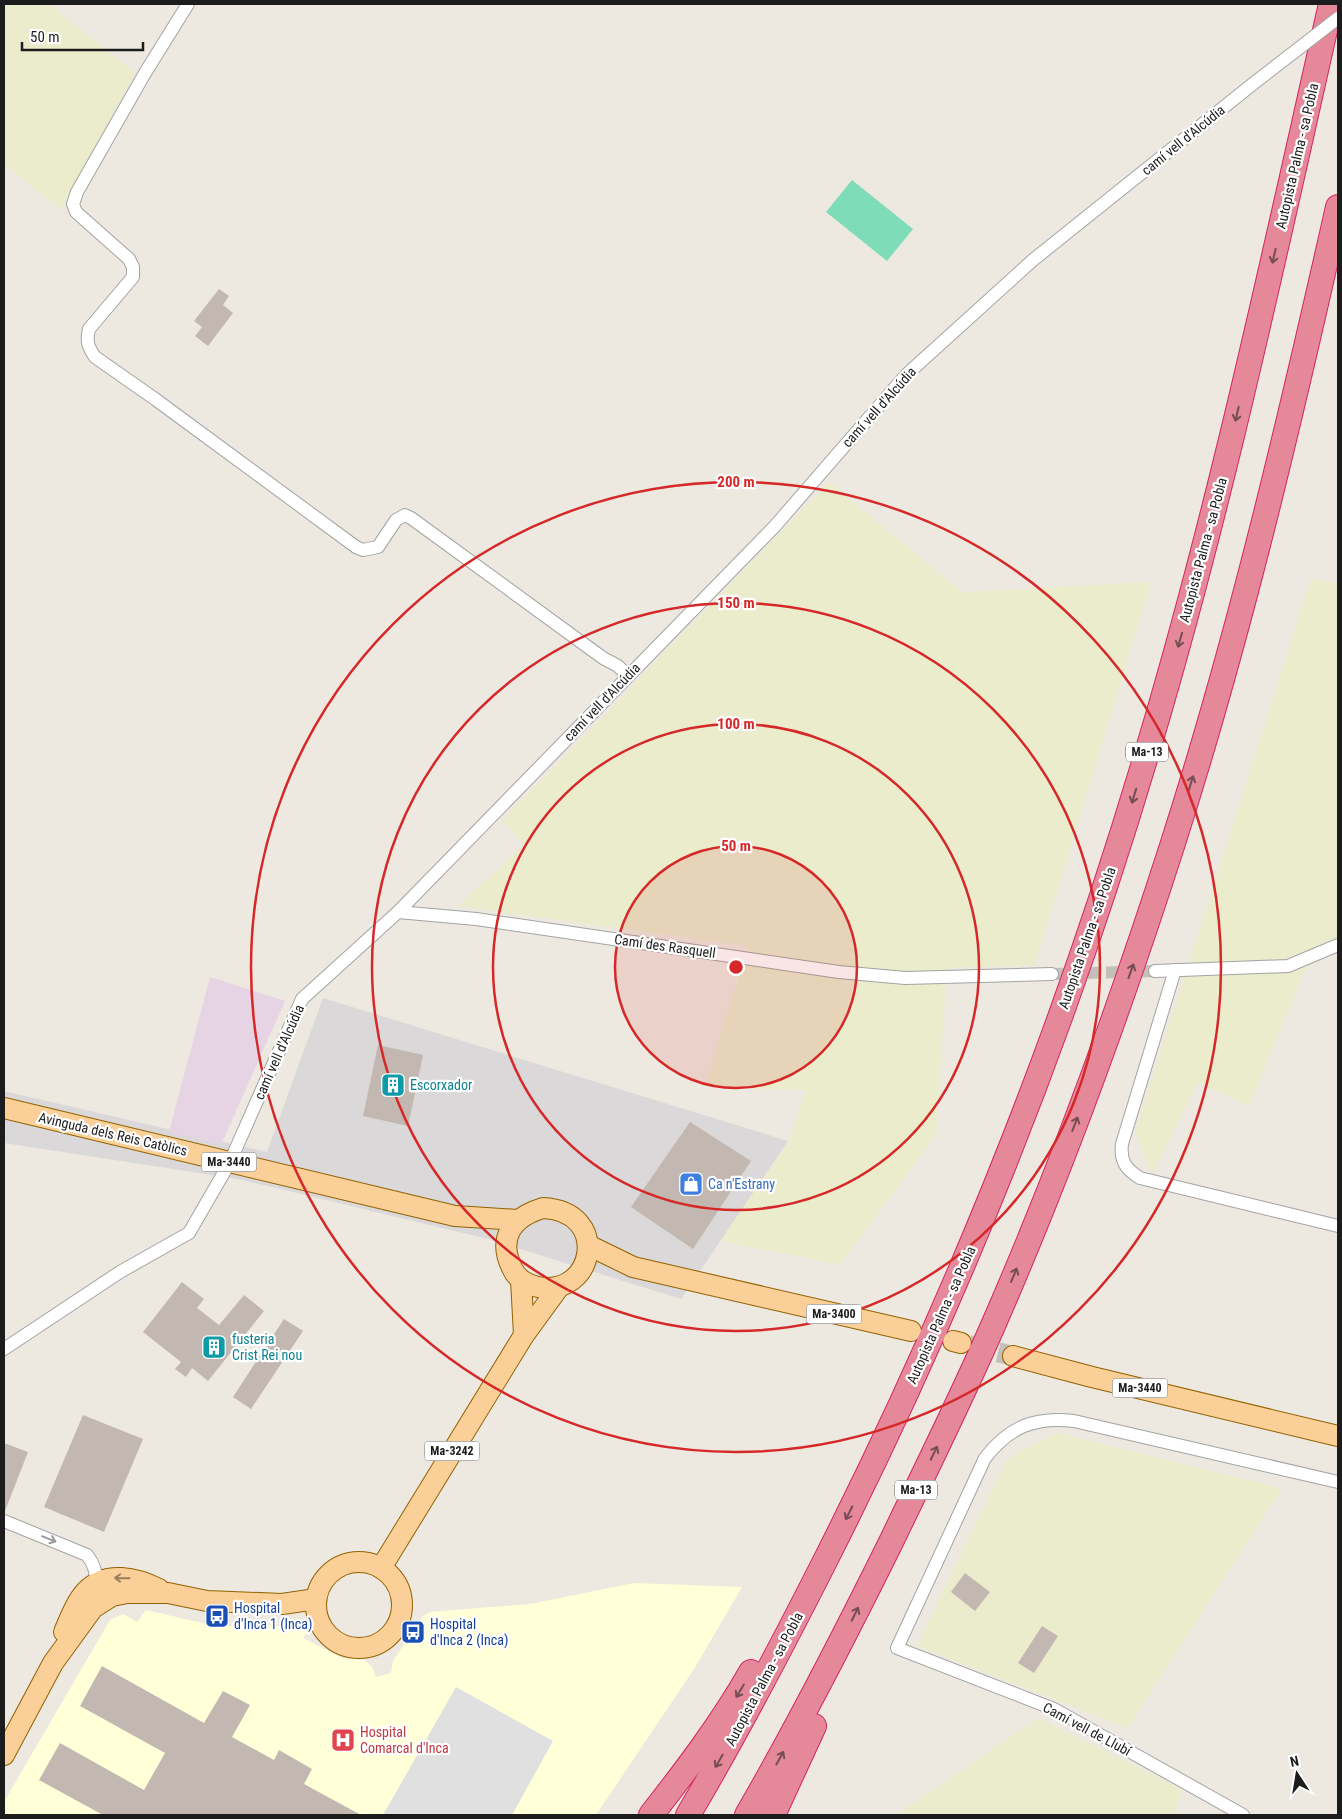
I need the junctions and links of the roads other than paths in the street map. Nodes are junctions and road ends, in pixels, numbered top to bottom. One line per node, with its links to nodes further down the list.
1 (188, 4): 5 (street)
2 (1331, 4): 32 (highway, Autopista Palma - sa Pobla / Ma-13, one-way to 32)
3 (1338, 18): 5 (street, camí vell d'Alcúdia, bridge)
4 (1338, 207): 34 (highway, Ma-13, one-way to 4)
5 (628, 675): 6 (street, camí vell d'Alcúdia)
6 (398, 912): 10 (street, Camí des Rasquell); 12 (street, camí vell d'Alcúdia)
7 (1338, 946): 8 (street)
8 (1175, 970): 9 (street); 15 (street)
9 (1155, 971)
10 (1052, 974)
11 (4, 1108): 12 (main road, Avinguda dels Reis Catòlics / Ma-3440)
12 (230, 1162): 13 (main road, Avinguda dels Reis Catòlics / Ma-3440); 24 (street, camí vell d'Alcúdia)
13 (462, 1216): 14 (main road, Ma-3440); 16 (main road, Ma-3440)
14 (518, 1220): 16 (main road); 17 (main road)
15 (1338, 1226)
16 (507, 1245): 20 (main road)
17 (588, 1245): 18 (main road); 19 (main road, Ma-3400)
18 (583, 1267): 19 (main road, Ma-3400); 21 (main road)
19 (633, 1267): 22 (main road, Ma-3400)
20 (521, 1280): 21 (main road); 23 (main road)
21 (559, 1287): 23 (main road, Ma-3242)
22 (911, 1331)
23 (524, 1335): 29 (main road, Ma-3242)
24 (4, 1349)
25 (1013, 1356): 26 (main road, Ma-3440)
26 (1338, 1436)
27 (1338, 1482): 41 (street, Camí vell de Llubí)
28 (4, 1521): 30 (street, one-way to 30)
29 (382, 1568): 33 (main road); 33 (main road)
30 (96, 1583): 31 (main road, one-way to 30); 35 (main road)
31 (168, 1593): 33 (main road); 35 (main road)
32 (808, 1595): 37 (highway, one-way to 37); 38 (highway, Autopista Palma - sa Pobla / Ma-13, one-way to 38)
33 (316, 1599)
34 (834, 1658): 39 (highway, Ma-13, one-way to 34); 40 (highway)
35 (54, 1663): 36 (main road)
36 (4, 1755)
37 (651, 1815)
38 (688, 1815)
39 (747, 1815)
40 (773, 1815)
41 (1243, 1815)

